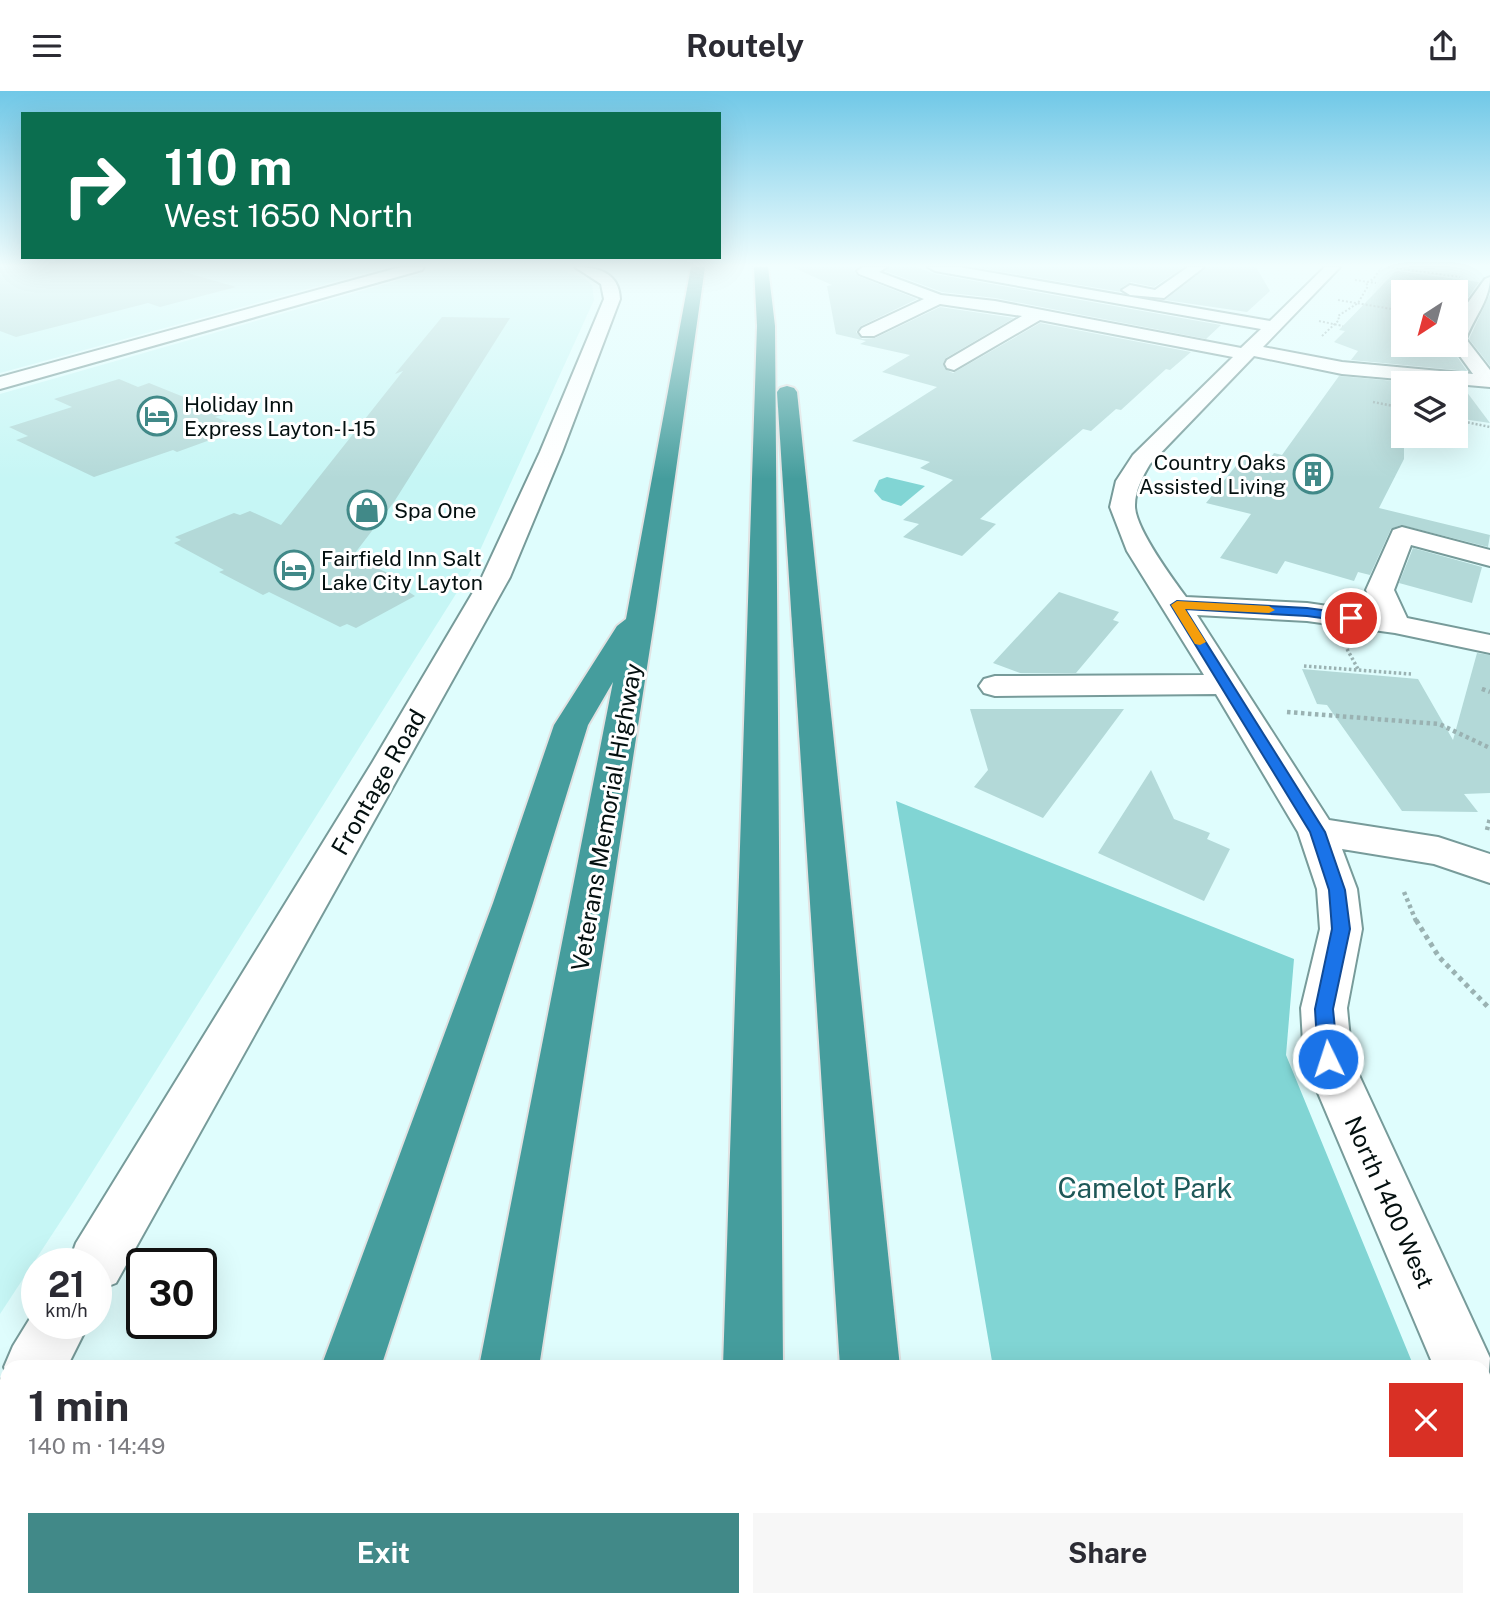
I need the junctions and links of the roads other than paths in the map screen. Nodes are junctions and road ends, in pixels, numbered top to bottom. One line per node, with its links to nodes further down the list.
1 (163, 338): 13 (street)
2 (597, 338): 23 (street, Frontage Road)
3 (686, 338): 16 (highway, Veterans Memorial Highway)
4 (766, 338): 28 (highway)
5 (775, 338): 29 (highway)
6 (998, 338): 11 (street)
7 (1168, 338): 10 (street)
8 (1261, 338): 10 (street)
9 (1457, 338): 12 (street)
10 (1247, 352): 12 (street); 15 (street, North 1400 West)
11 (954, 364)
12 (1489, 381)
13 (0, 383)
14 (1490, 558): 17 (street)
15 (1177, 605): 17 (street); 20 (street, North 1400 West)
16 (642, 609): 26 (highway); 27 (highway, Veterans Memorial Highway)
17 (1395, 624): 18 (street)
18 (1490, 644)
19 (995, 686): 20 (street)
20 (1233, 696): 21 (street, North 1400 West)
21 (1317, 832): 22 (street); 30 (street, North 1400 West)
22 (1490, 869)
23 (105, 1248)
24 (51, 1339): 25 (street)
25 (38, 1360)
26 (353, 1360)
27 (510, 1360)
28 (753, 1360)
29 (869, 1360)
30 (1461, 1360)

